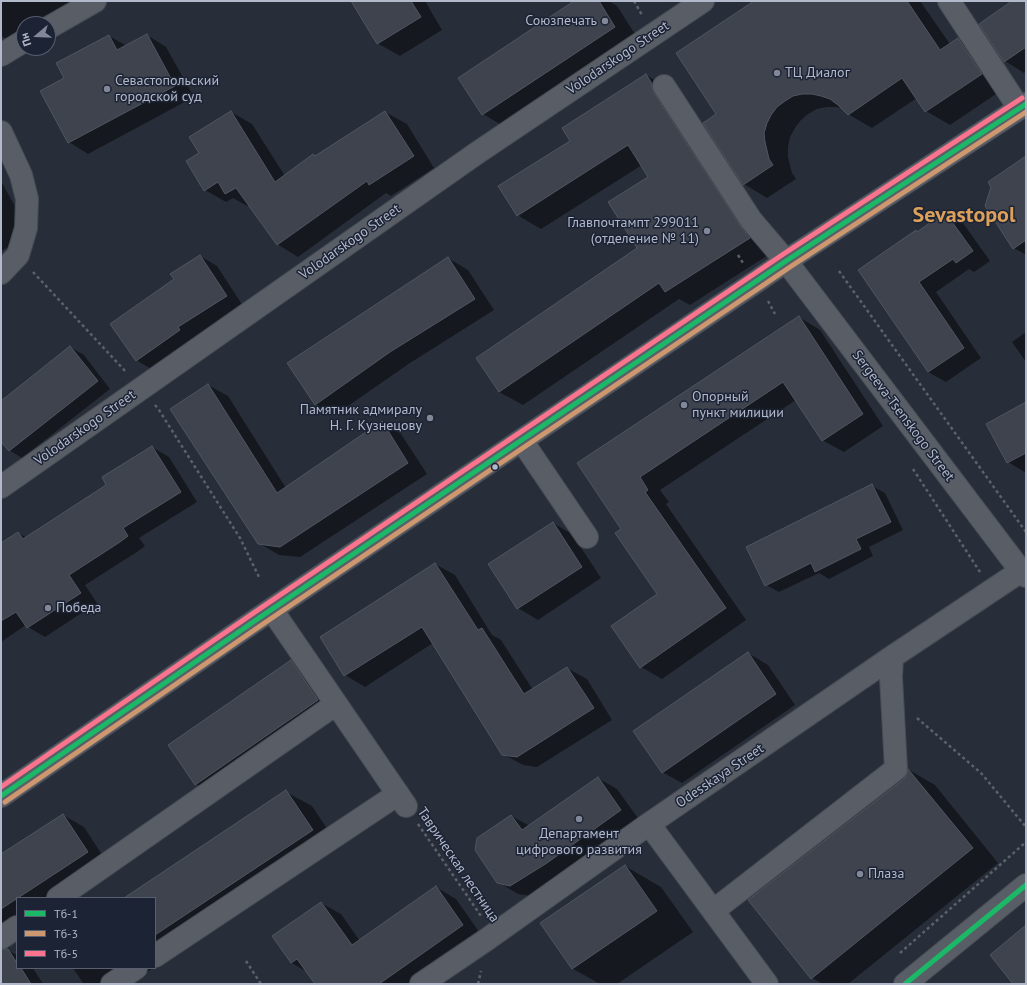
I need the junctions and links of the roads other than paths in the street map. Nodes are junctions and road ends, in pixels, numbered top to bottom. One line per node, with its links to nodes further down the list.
1 (95, 1): 4 (street)
2 (703, 1): 13 (street, Volodarskogo Street)
3 (949, 1): 8 (street)
4 (56, 23)
5 (16, 46): 6 (street)
6 (1, 55)
7 (664, 86): 10 (street, Sergeeva-Tsenskogo Street)
8 (1023, 106): 10 (main road)
9 (1, 132): 11 (street)
10 (786, 261): 12 (main road); 15 (street, Sergeeva-Tsenskogo Street)
11 (1, 273)
12 (522, 441): 14 (street); 16 (main road)
13 (1, 487)
14 (587, 537)
15 (1023, 573): 17 (street, Odesskaya Street)
16 (272, 610): 18 (street); 19 (main road)
17 (892, 658): 20 (street, Odesskaya Street); 23 (street)
18 (336, 704): 22 (street); 26 (street)
19 (1, 796)
20 (649, 824): 23 (street); 29 (street, Odesskaya Street)
21 (1026, 885): 31 (street)
22 (59, 897)
23 (713, 911): 30 (street)
24 (16, 928): 25 (street)
25 (1, 938)
26 (156, 955)
27 (134, 969): 28 (street)
28 (112, 984)
29 (421, 984)
30 (767, 984)
31 (905, 984)

